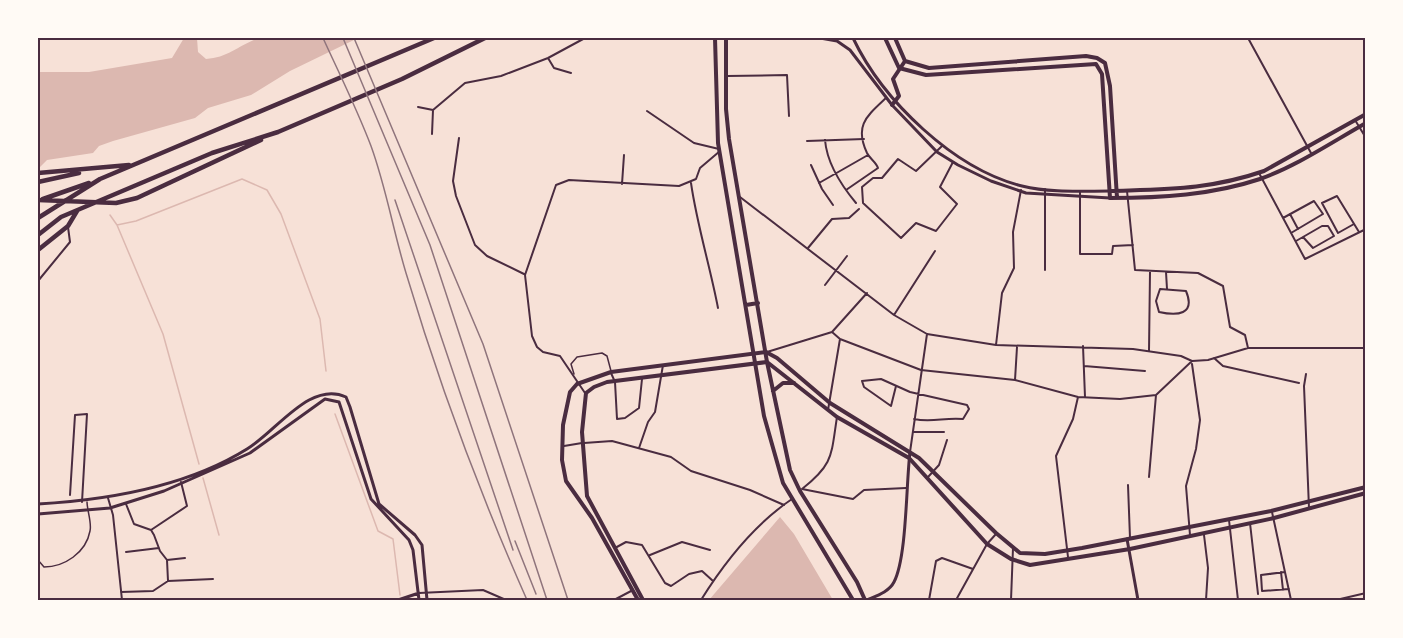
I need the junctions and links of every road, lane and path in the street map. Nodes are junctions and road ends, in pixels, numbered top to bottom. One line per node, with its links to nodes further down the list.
1 (434, 38): 47 (highway)
2 (485, 38): 29 (highway)
3 (585, 38): 11 (street)
4 (715, 38): 40 (main road)
5 (726, 38): 15 (main road)
6 (820, 38): 16 (street)
7 (853, 38): 19 (street)
8 (885, 38): 13 (main road)
9 (895, 38): 12 (main road)
10 (1248, 38): 39 (street)
11 (548, 58): 14 (street); 22 (street)
12 (905, 61): 13 (main road); 17 (main road)
13 (899, 68): 18 (main road); 19 (main road)
14 (571, 73)
15 (726, 76): 25 (street); 75 (main road)
16 (886, 98): 20 (street); 33 (street)
17 (1111, 98): 18 (main road); 36 (main road)
18 (1103, 99): 37 (main road)
19 (897, 100): 20 (main road); 38 (street)
20 (892, 105): 41 (street)
21 (418, 107): 22 (street)
22 (433, 110): 30 (street)
23 (646, 111): 40 (street)
24 (1365, 114): 26 (main road)
25 (789, 116)
26 (1355, 119): 28 (street); 39 (main road)
27 (1365, 123): 28 (main road)
28 (1359, 127): 32 (street); 42 (main road)
29 (278, 132): 80 (highway); 84 (highway)
30 (432, 134)
31 (459, 138): 108 (street)
32 (1365, 138)
33 (864, 139): 34 (street); 44 (street)
34 (825, 140): 35 (street); 55 (street)
35 (807, 141)
36 (1114, 142): 37 (main road); 51 (main road)
37 (1107, 143): 50 (main road)
38 (943, 146): 41 (street); 45 (street)
39 (1308, 147): 42 (street); 54 (main road)
40 (720, 150): 59 (street); 114 (main road)
41 (938, 152): 46 (street); 46 (street)
42 (1311, 153): 56 (main road)
43 (624, 155): 61 (street)
44 (868, 155): 55 (street); 65 (street)
45 (961, 159): 49 (street); 62 (street)
46 (953, 162): 49 (street)
47 (138, 163): 52 (highway); 57 (highway)
48 (811, 165): 60 (street)
49 (958, 165): 71 (street)
50 (1108, 168): 51 (main road); 69 (main road)
51 (1116, 168): 70 (main road)
52 (94, 170): 53 (highway); 58 (highway)
53 (38, 173)
54 (1259, 173): 56 (street); 67 (main road)
55 (836, 174): 60 (street); 65 (street)
56 (1262, 178): 76 (main road); 87 (street)
57 (100, 179): 80 (highway); 86 (highway)
58 (38, 182)
59 (691, 183): 61 (street); 115 (street)
60 (819, 183): 82 (street)
61 (622, 184): 108 (street)
62 (1022, 186): 63 (street); 71 (street)
63 (1037, 188): 64 (street); 72 (street)
64 (1045, 189): 66 (street); 73 (street)
65 (846, 190): 81 (street)
66 (1058, 190): 68 (street); 74 (street)
67 (1127, 190): 70 (main road); 76 (street)
68 (1080, 191): 69 (street); 77 (street)
69 (1110, 191): 70 (main road); 78 (main road)
70 (1117, 191): 79 (main road)
71 (1021, 192): 72 (street); 120 (street)
72 (1035, 194): 73 (street)
73 (1045, 196): 74 (street); 105 (street)
74 (1058, 196): 77 (street)
75 (740, 197): 99 (street); 113 (main road)
76 (1128, 197): 79 (main road); 97 (street)
77 (1080, 198): 78 (street); 97 (street)
78 (1110, 198): 79 (main road)
79 (1117, 198)
80 (38, 202)
81 (856, 203)
82 (833, 205)
83 (859, 209): 99 (street)
84 (78, 210): 89 (highway); 94 (highway)
85 (1290, 214): 87 (street); 91 (street); 91 (street)
86 (38, 218)
87 (1283, 218): 93 (street)
88 (1354, 224): 88 (street); 92 (street)
89 (68, 226): 100 (highway); 109 (street)
90 (1365, 229): 92 (street)
91 (1298, 230): 93 (street)
92 (1359, 232): 101 (street)
93 (1291, 233): 96 (street)
94 (38, 235)
95 (1303, 237): 96 (street); 98 (street); 98 (street)
96 (1296, 241): 101 (street)
97 (1133, 245): 106 (street)
98 (1320, 245): 101 (street)
99 (808, 248): 104 (street)
100 (38, 250)
101 (1323, 250)
102 (935, 251): 116 (street)
103 (847, 256): 104 (street)
104 (837, 270): 110 (street); 112 (street)
105 (1045, 270)
106 (1150, 272): 107 (street); 125 (street)
107 (1166, 272): 111 (street); 123 (street)
108 (525, 275): 144 (street)
109 (38, 281)
110 (825, 285)
111 (1167, 289): 111 (street)
112 (867, 293): 116 (street); 117 (street)
113 (758, 303): 114 (main road); 126 (main road)
114 (746, 305): 127 (main road)
115 (718, 308)
116 (894, 315): 118 (street)
117 (832, 332): 119 (street); 126 (street)
118 (927, 334): 120 (street); 134 (street)
119 (840, 339): 134 (street); 152 (street)
120 (996, 345): 121 (street)
121 (1017, 346): 122 (street); 140 (street)
122 (1083, 346): 125 (street); 133 (street)
123 (1248, 348): 124 (street); 128 (street)
124 (1365, 348)
125 (1149, 351): 129 (street)
126 (766, 352): 127 (main road); 130 (main road); 152 (main road)
127 (753, 353): 131 (main road); 132 (main road)
128 (1214, 358): 129 (street); 143 (street)
129 (1192, 361): 149 (street); 194 (street)
130 (767, 362): 131 (main road); 142 (main road); 146 (main road)
131 (755, 364): 138 (main road); 179 (main road)
132 (663, 365): 136 (main road); 138 (street)
133 (1084, 366): 135 (street); 151 (street)
134 (921, 370): 140 (street); 148 (street)
135 (1145, 371)
136 (611, 372): 141 (street); 144 (main road); 144 (lane)
137 (1306, 374): 182 (street)
138 (662, 377): 139 (main road); 161 (street)
139 (642, 379): 141 (main road); 141 (street)
140 (1015, 380): 150 (street)
141 (615, 382): 147 (main road)
142 (794, 383): 146 (main road); 153 (main road)
143 (1299, 383)
144 (576, 384): 147 (street); 160 (main road)
145 (896, 386): 145 (street); 148 (street)
146 (773, 391): 174 (main road)
147 (586, 393): 159 (main road)
148 (919, 394): 155 (street); 155 (street)
149 (1156, 395): 151 (street); 166 (street)
150 (1078, 397): 151 (street); 207 (street)
151 (1085, 397)
152 (830, 403): 153 (street); 162 (main road)
153 (828, 410): 154 (main road)
154 (837, 417): 163 (main road); 174 (street)
155 (914, 419): 156 (street)
156 (912, 432): 157 (street); 162 (street)
157 (944, 432)
158 (947, 440): 165 (street)
159 (582, 443): 160 (street); 161 (street); 203 (main road)
160 (562, 446): 223 (main road)
161 (639, 448): 185 (street)
162 (910, 452): 163 (street); 165 (main road)
163 (909, 458): 168 (main road); 173 (street)
164 (232, 460): 167 (street); 170 (street); 225 (street); 231 (street)
165 (933, 473): 168 (street); 198 (main road)
166 (1149, 477)
167 (180, 478): 169 (street); 170 (street)
168 (928, 478): 201 (main road)
169 (162, 484): 175 (street); 178 (street)
170 (182, 485): 175 (street); 196 (street)
171 (1128, 485): 200 (street)
172 (1365, 487): 182 (main road)
173 (906, 488): 174 (street); 238 (street)
174 (801, 490): 238 (main road)
175 (164, 491): 183 (street)
176 (1365, 493): 187 (main road)
177 (70, 495): 180 (street)
178 (108, 498): 181 (street); 186 (street)
179 (792, 499): 185 (street); 237 (main road)
180 (82, 502): 181 (street); 184 (street)
181 (87, 502): 188 (lane)
182 (1309, 502): 187 (street); 189 (main road)
183 (126, 503): 186 (street); 196 (street)
184 (38, 504)
185 (784, 505): 220 (street)
186 (110, 508): 188 (street); 224 (street)
187 (1310, 508): 192 (main road)
188 (87, 511): 190 (street); 212 (lane)
189 (1271, 511): 191 (main road); 192 (street)
190 (38, 513)
191 (1229, 518): 194 (main road); 195 (street)
192 (1274, 518): 193 (main road); 217 (street)
193 (1250, 523): 195 (main road); 227 (street)
194 (1188, 526): 199 (street); 200 (main road)
195 (1230, 527): 197 (main road); 244 (street)
196 (151, 530): 202 (street)
197 (1204, 533): 199 (main road); 243 (street)
198 (996, 534): 201 (street); 204 (main road)
199 (1190, 536): 205 (main road)
200 (1128, 538): 205 (street); 207 (main road)
201 (987, 544): 211 (main road); 215 (street)
202 (159, 548): 208 (street); 213 (street)
203 (615, 548): 209 (street); 235 (main road)
204 (1013, 548): 207 (main road); 211 (street)
205 (1130, 549): 214 (main road); 242 (street)
206 (710, 550): 209 (street)
207 (1067, 550): 214 (street)
208 (126, 552)
209 (650, 555): 220 (street)
210 (185, 558): 213 (street)
211 (1011, 559): 214 (main road); 241 (street)
212 (38, 560)
213 (167, 560): 219 (street)
214 (1068, 560)
215 (973, 569): 239 (street); 240 (street)
216 (1281, 572): 217 (street); 222 (street); 222 (street)
217 (1285, 572): 221 (street)
218 (213, 579): 219 (street)
219 (168, 581): 224 (street)
220 (713, 581): 236 (street)
221 (1289, 589): 222 (street); 246 (street)
222 (1283, 590)
223 (633, 591): 233 (street); 234 (main road)
224 (121, 592): 228 (street)
225 (419, 593): 229 (street); 230 (street); 232 (street)
226 (1365, 593): 247 (street)
227 (1258, 594)
228 (122, 600)
229 (398, 600)
230 (419, 600)
231 (427, 600)
232 (506, 600)
233 (614, 600)
234 (638, 600)
235 (643, 600)
236 (701, 600)
237 (853, 600)
238 (866, 600)
239 (929, 600)
240 (956, 600)
241 (1011, 600)
242 (1138, 600)
243 (1206, 600)
244 (1238, 600)
245 (1274, 600): 246 (street)
246 (1291, 600)
247 (1336, 600)

